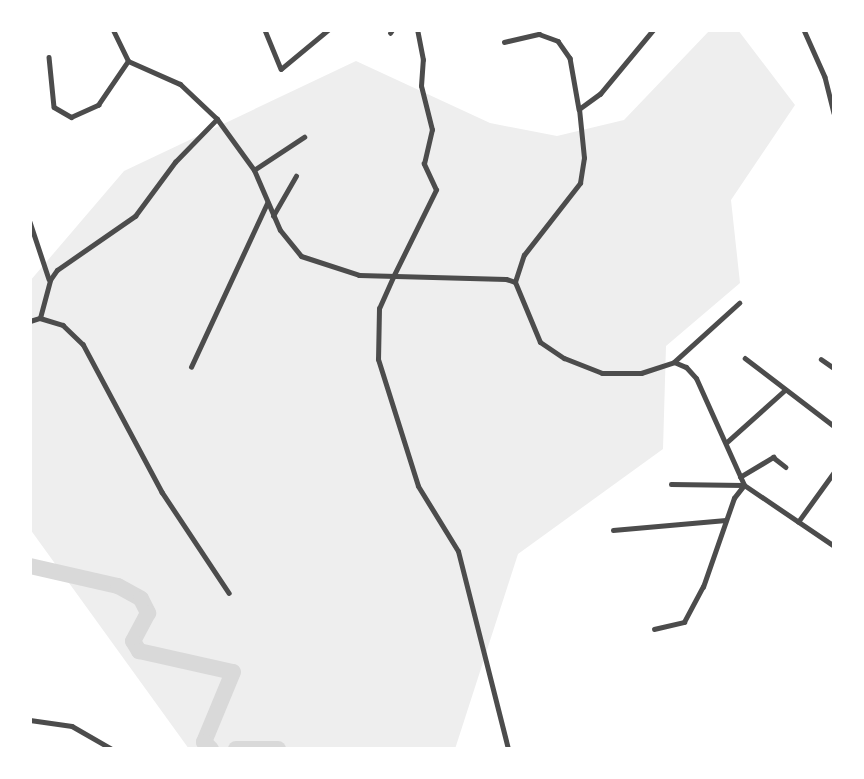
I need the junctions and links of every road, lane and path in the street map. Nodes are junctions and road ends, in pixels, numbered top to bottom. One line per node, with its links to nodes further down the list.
1 (113, 30): 9 (street)
2 (265, 30): 3 (street)
3 (328, 30)
4 (417, 30): 19 (street)
5 (653, 30): 10 (street)
6 (804, 30): 11 (street)
7 (504, 42): 10 (street)
8 (48, 57): 9 (street)
9 (128, 61): 12 (street)
10 (579, 109): 21 (street)
11 (834, 113)
12 (217, 119): 14 (street); 20 (street)
13 (304, 137): 14 (street)
14 (254, 170): 16 (street)
15 (296, 176): 17 (street)
16 (267, 203): 17 (street); 28 (street)
17 (273, 217): 19 (street)
18 (30, 222): 20 (street)
19 (393, 277): 21 (street); 46 (street)
20 (50, 280): 23 (street)
21 (515, 282): 27 (street)
22 (739, 303): 27 (street)
23 (40, 318): 24 (street); 42 (street)
24 (30, 321)
25 (745, 358): 30 (street)
26 (821, 359): 29 (street)
27 (674, 362): 32 (street)
28 (191, 367)
29 (834, 368)
30 (785, 390): 31 (street); 32 (street)
31 (834, 426)
32 (727, 442): 35 (street)
33 (786, 467): 35 (street)
34 (834, 472): 39 (street)
35 (739, 477): 37 (street)
36 (671, 484): 37 (street)
37 (744, 485): 38 (street); 39 (street)
38 (726, 520): 40 (street); 43 (street)
39 (797, 522): 41 (street)
40 (613, 530)
41 (834, 546)
42 (229, 593)
43 (654, 629)
44 (30, 720): 45 (street)
45 (112, 749)
46 (508, 749)

